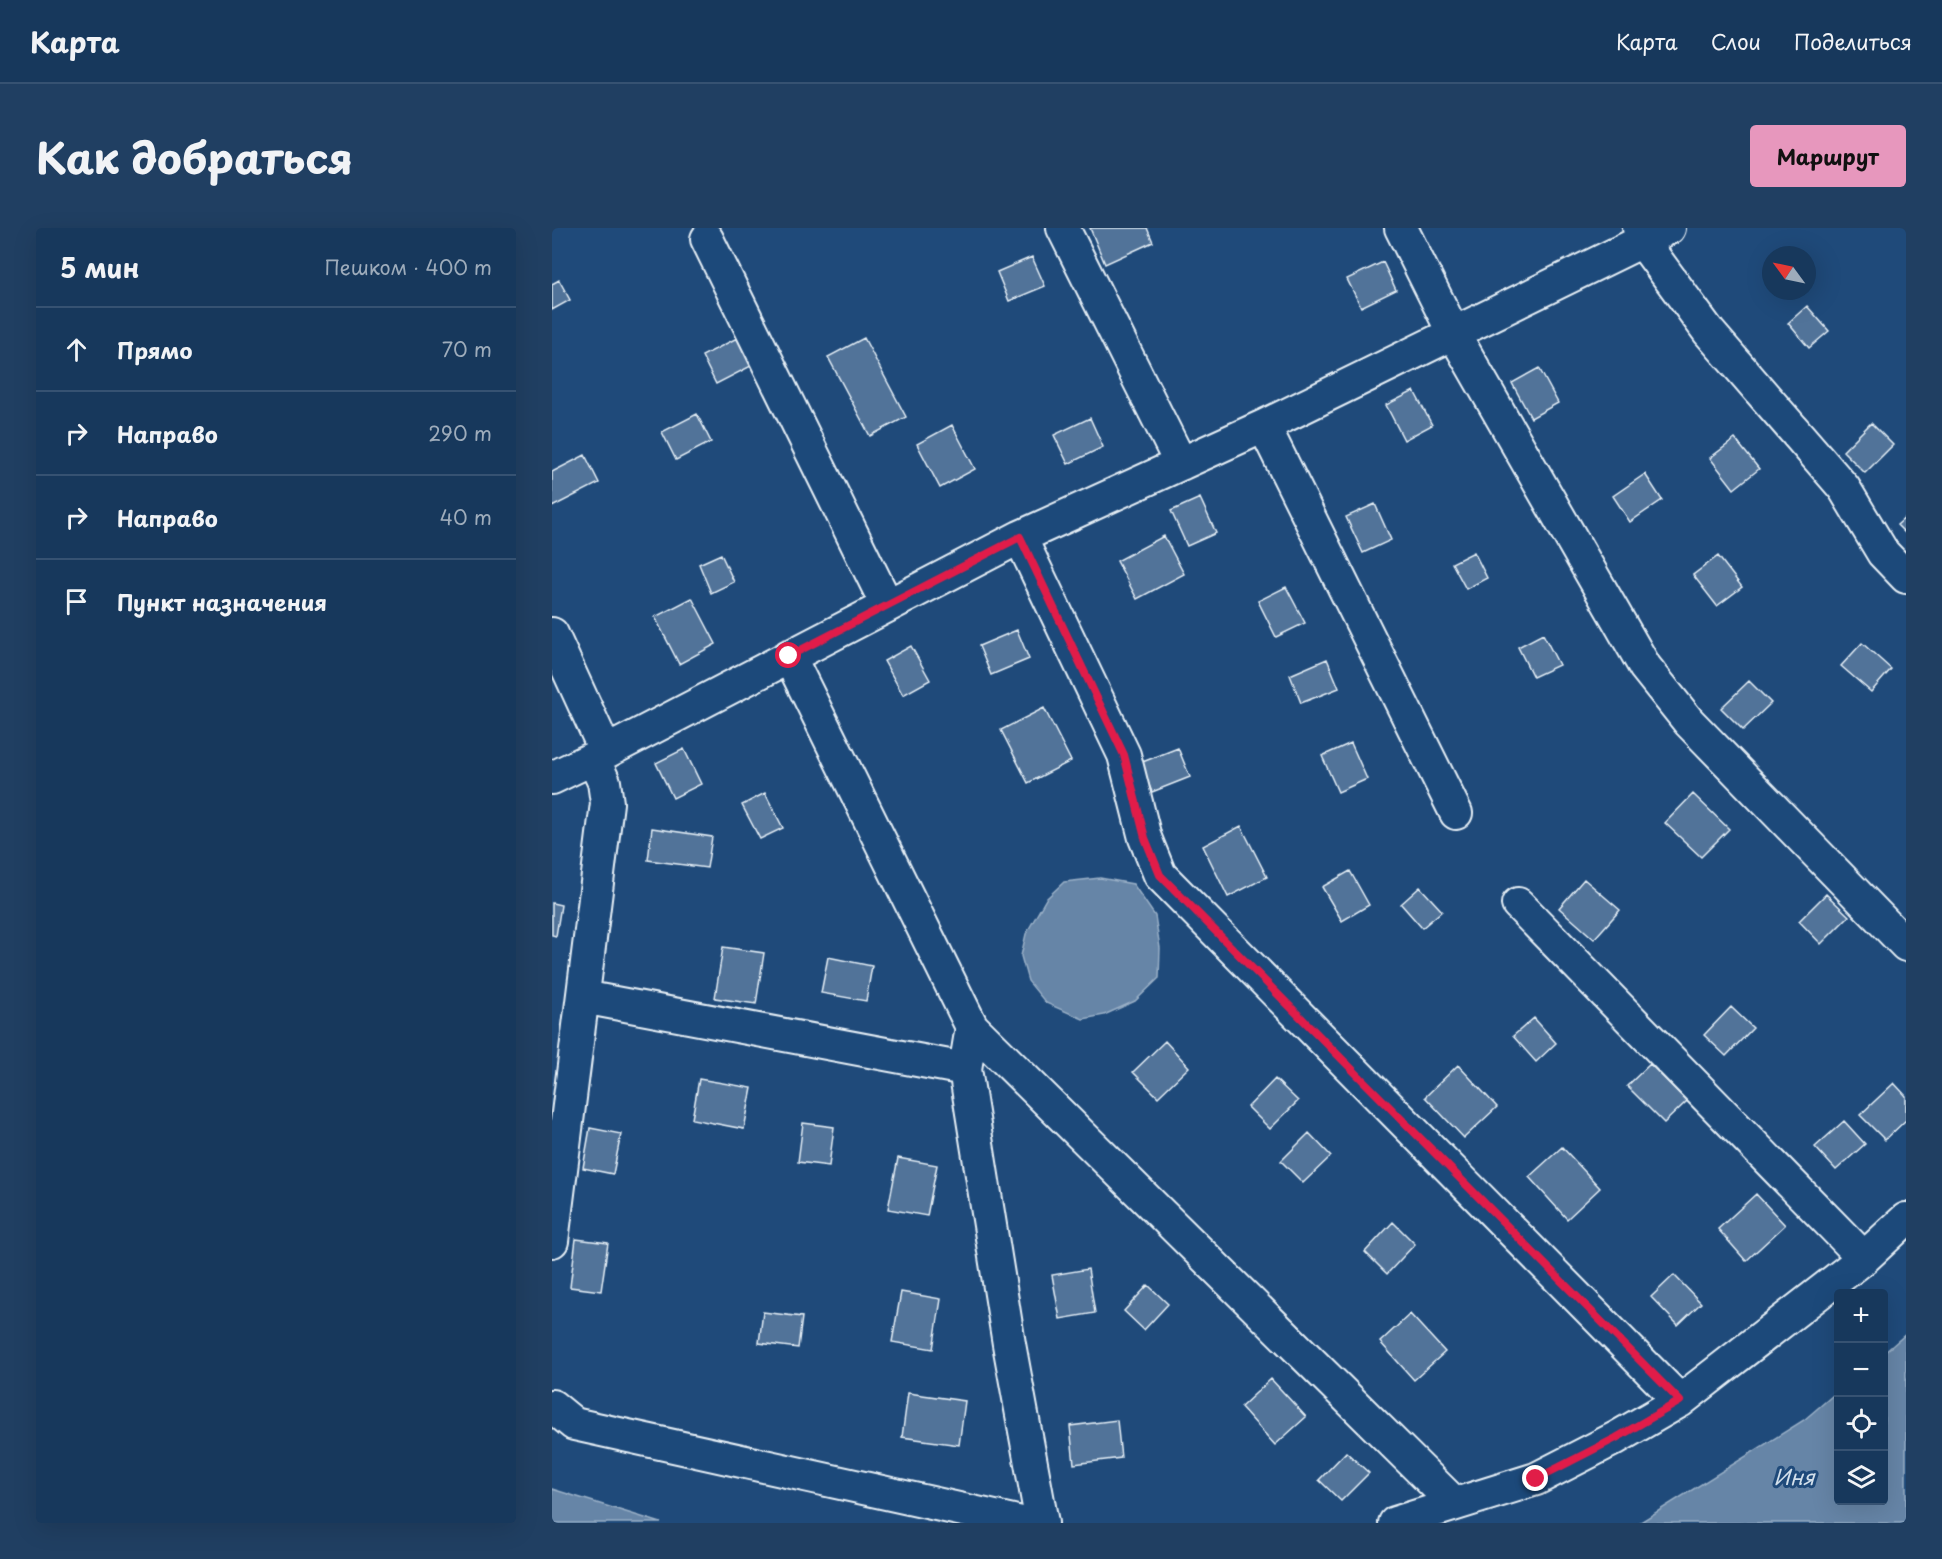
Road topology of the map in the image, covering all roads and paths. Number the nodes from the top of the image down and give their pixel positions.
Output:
1 (1063, 228) edge
2 (1401, 228) edge
3 (1650, 233) edge
4 (707, 239) dead end
5 (1454, 334) junction
6 (1264, 426) junction
7 (1181, 464) junction
8 (1020, 537) junction
9 (1906, 577) edge
10 (887, 605) junction
11 (552, 634) edge
12 (789, 656) junction
13 (600, 755) junction
14 (552, 778) edge
15 (1456, 813) dead end
16 (1518, 904) dead end
17 (1906, 945) edge
18 (582, 997) junction
19 (972, 1028) junction
20 (965, 1069) junction
21 (1906, 1219) edge
22 (552, 1241) edge
23 (1864, 1258) junction
24 (1680, 1401) junction
25 (552, 1406) edge
26 (1454, 1503) junction
27 (1022, 1523) edge
28 (1042, 1523) edge
29 (1395, 1523) edge

1 - 7 street
2 - 5 street
3 - 5 street
3 - 9 street
4 - 10 street
5 - 6 street
5 - 17 street
6 - 7 street
6 - 15 street
7 - 8 street
8 - 10 street
8 - 24 street
10 - 12 street
11 - 13 street
12 - 13 street
12 - 19 street
13 - 14 street
13 - 18 street
16 - 23 street
18 - 20 street
18 - 22 street
19 - 20 street
19 - 26 street
20 - 28 street
21 - 23 street
23 - 24 street
24 - 26 street
25 - 27 street
26 - 29 street

